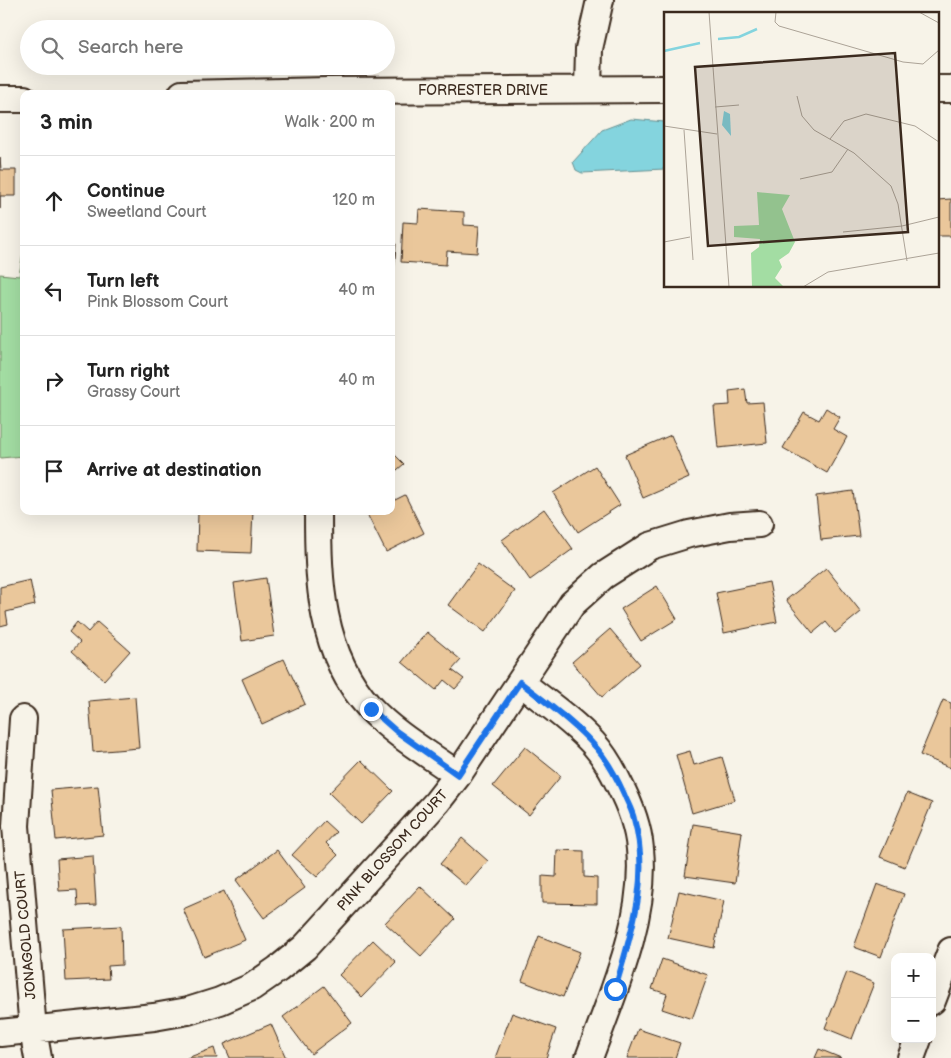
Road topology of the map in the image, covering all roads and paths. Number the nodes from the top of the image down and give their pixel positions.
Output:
1 (600, 0) edge
2 (588, 89) junction
3 (664, 89) edge
4 (938, 89) edge
5 (951, 89) edge
6 (327, 90) edge
7 (20, 98) edge
8 (0, 99) edge
9 (318, 515) edge
10 (759, 524) dead end
11 (520, 682) junction
12 (23, 719) dead end
13 (458, 775) junction
14 (951, 951) edge
15 (933, 998) edge
16 (33, 1030) junction
17 (0, 1033) edge
18 (917, 1043) edge
19 (38, 1058) edge
20 (588, 1058) edge
21 (911, 1058) edge

1 - 2 street
2 - 3 street, FORRESTER DRIVE
2 - 6 street, FORRESTER DRIVE
4 - 5 street
7 - 8 street
9 - 13 street
10 - 11 street, PINK BLOSSOM COURT
11 - 13 street, PINK BLOSSOM COURT
11 - 20 street
12 - 16 street, JONAGOLD COURT
13 - 16 street, PINK BLOSSOM COURT
14 - 15 street
16 - 17 street, PINK BLOSSOM COURT
16 - 19 street, JONAGOLD COURT
18 - 21 street

